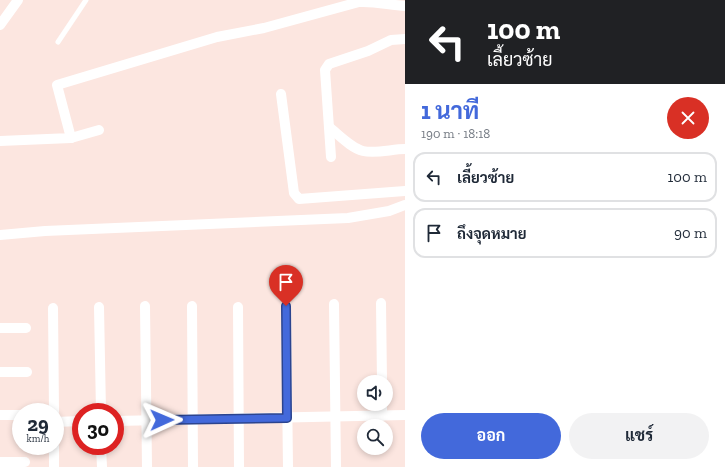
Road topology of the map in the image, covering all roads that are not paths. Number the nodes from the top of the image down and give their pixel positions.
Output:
1 (18, 0) edge
2 (86, 0) edge
3 (405, 6) edge
4 (0, 26) edge
5 (405, 39) edge
6 (58, 42) dead end
7 (281, 94) dead end
8 (329, 127) junction
9 (99, 130) dead end
10 (70, 138) junction
11 (0, 141) edge
12 (405, 149) edge
13 (331, 157) dead end
14 (405, 191) edge
15 (405, 206) edge
16 (0, 235) edge
17 (381, 303) dead end
18 (334, 304) dead end
19 (145, 306) dead end
20 (192, 306) dead end
21 (286, 306) dead end
22 (99, 307) dead end
23 (238, 307) dead end
24 (53, 308) dead end
25 (0, 328) edge
26 (26, 328) dead end
27 (0, 372) edge
28 (27, 372) dead end
29 (382, 375) edge
30 (54, 403) edge
31 (101, 403) edge
32 (382, 411) edge
33 (0, 415) edge
34 (12, 415) edge
35 (405, 415) edge
36 (335, 416) junction
37 (382, 416) junction
38 (239, 418) junction
39 (287, 418) junction
40 (192, 419) junction
41 (147, 420) junction
42 (124, 421) edge
43 (54, 455) edge
44 (102, 455) edge
45 (0, 462) edge
46 (25, 462) dead end
47 (54, 467) edge
48 (102, 467) edge
49 (147, 467) edge
50 (193, 467) edge
51 (239, 467) edge
52 (288, 467) edge
53 (336, 467) edge

1 - 4 street
2 - 6 lane
3 - 10 street
5 - 8 street
7 - 14 street
8 - 12 street
8 - 13 street
9 - 10 street
10 - 11 street
15 - 16 street
17 - 29 street
18 - 36 street
19 - 41 street
20 - 40 street
21 - 39 street
22 - 31 street
23 - 38 street
24 - 30 street
25 - 26 street
27 - 28 street
32 - 37 street
33 - 34 street
35 - 37 street
36 - 37 street
36 - 39 street
36 - 53 street
38 - 39 street
38 - 40 street
38 - 51 street
39 - 52 street
40 - 41 street
40 - 50 street
41 - 42 street
41 - 49 street
43 - 47 street
44 - 48 street
45 - 46 street

